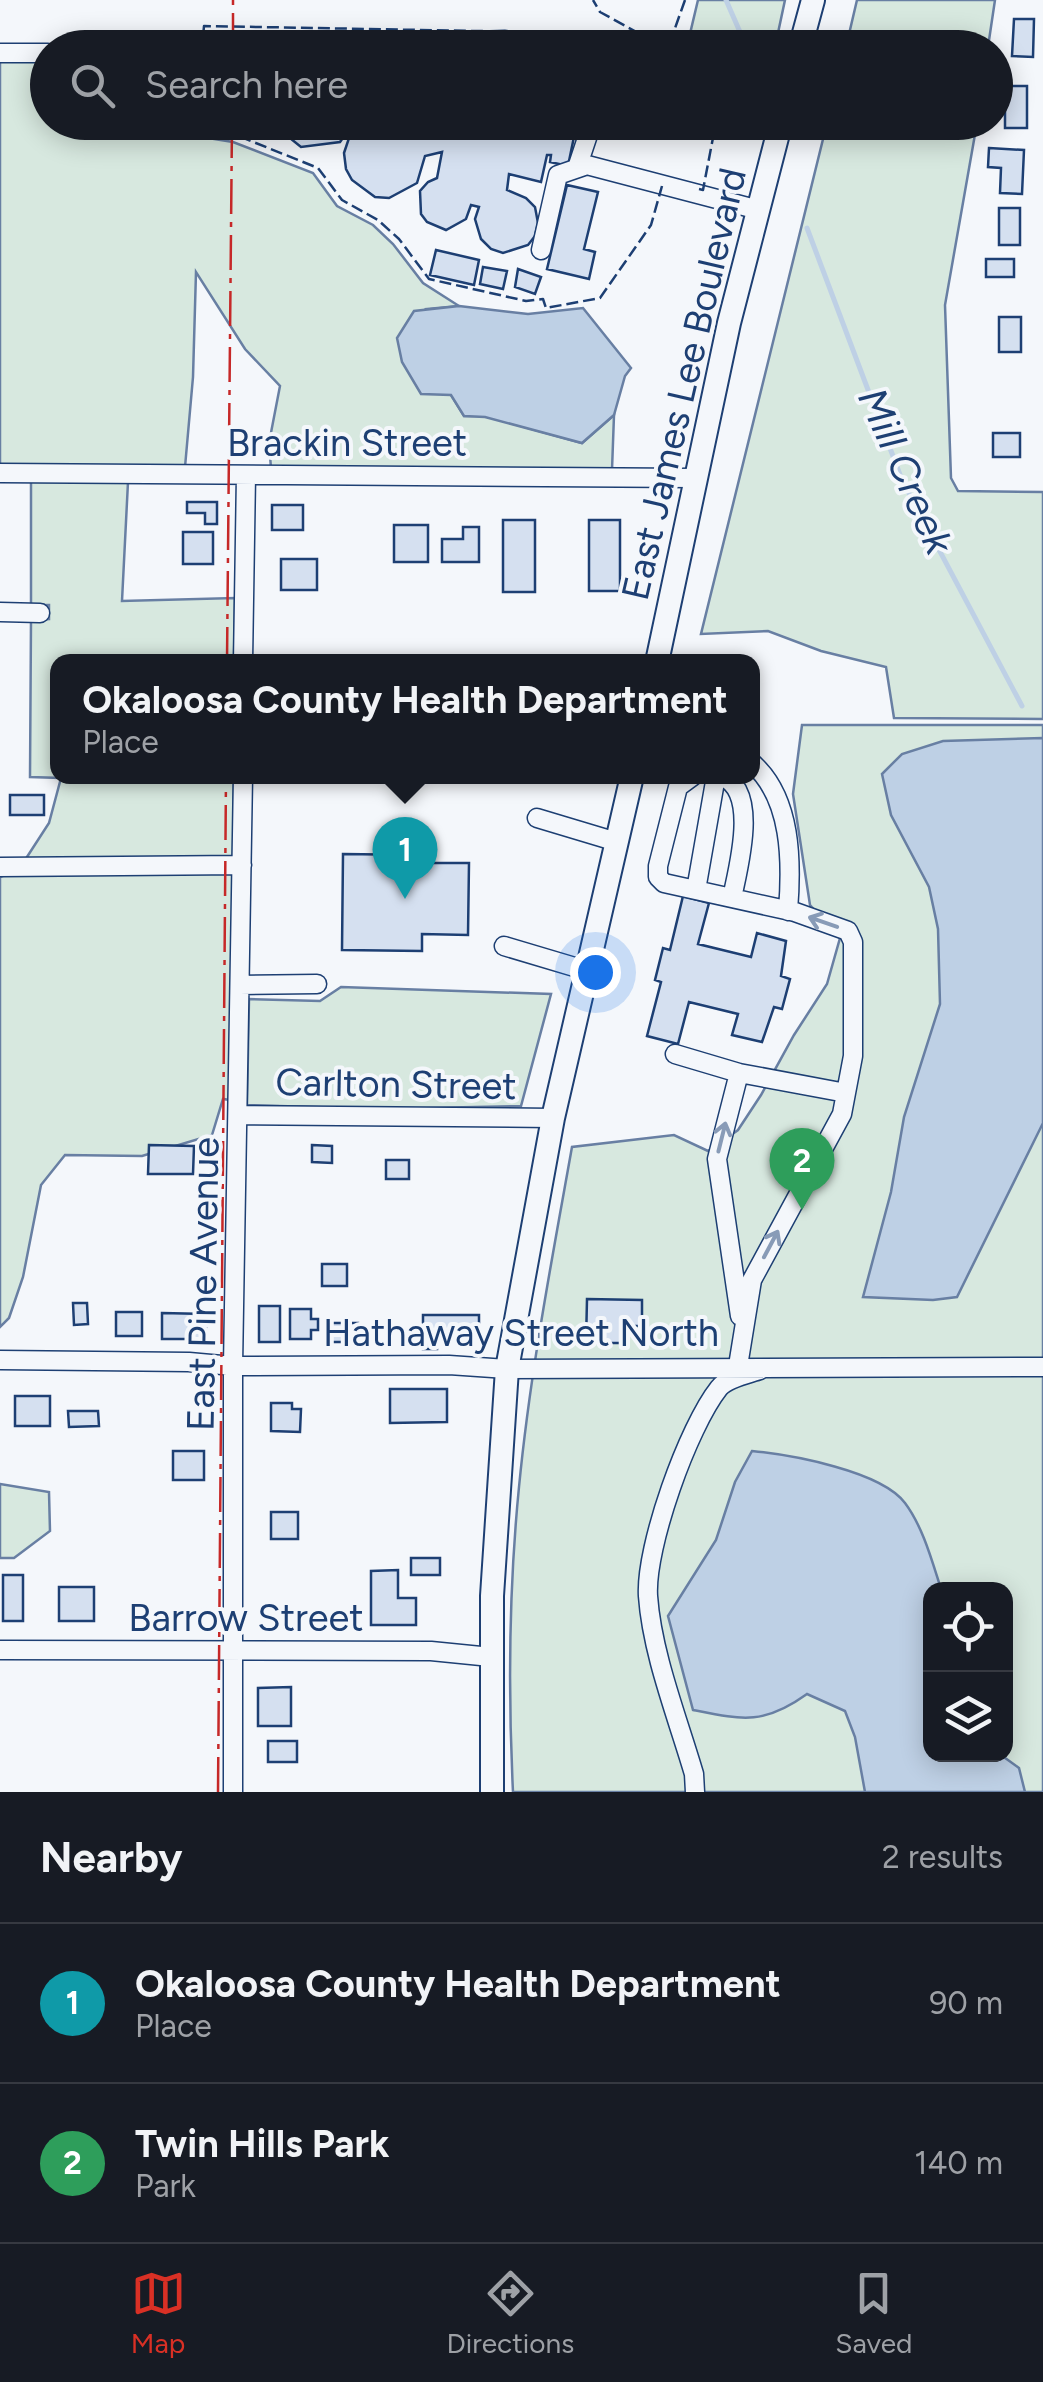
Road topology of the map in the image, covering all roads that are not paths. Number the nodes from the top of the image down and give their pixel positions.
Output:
1 (813, 0) edge
2 (805, 30) edge
3 (0, 53) edge
4 (30, 53) edge
5 (586, 140) edge
6 (776, 140) edge
7 (577, 168) junction
8 (758, 210) junction
9 (541, 250) dead end
10 (0, 473) edge
11 (246, 475) junction
12 (694, 478) junction
13 (0, 612) edge
14 (40, 612) dead end
15 (243, 654) edge
16 (660, 654) edge
17 (760, 778) edge
18 (243, 784) edge
19 (630, 784) edge
20 (683, 784) edge
21 (735, 784) edge
22 (738, 784) edge
23 (538, 818) dead end
24 (617, 842) junction
25 (242, 865) junction
26 (7, 867) edge
27 (696, 890) junction
28 (732, 898) junction
29 (788, 911) junction
30 (504, 946) dead end
31 (588, 971) junction
32 (317, 984) dead end
33 (240, 985) junction
34 (675, 1054) dead end
35 (739, 1074) junction
36 (846, 1093) junction
37 (238, 1115) junction
38 (553, 1118) junction
39 (743, 1336) junction
40 (0, 1360) edge
41 (234, 1366) junction
42 (738, 1366) junction
43 (770, 1366) junction
44 (1043, 1367) edge
45 (507, 1368) junction
46 (0, 1650) edge
47 (235, 1650) junction
48 (491, 1657) junction
49 (233, 1792) edge
50 (492, 1792) edge
51 (695, 1792) edge

1 - 2 main road
3 - 4 street
5 - 7 street
6 - 8 main road, East James Lee Boulevard
7 - 8 street
7 - 9 street
8 - 12 main road, East James Lee Boulevard
10 - 11 street, Brackin Street
11 - 12 street, Brackin Street
11 - 15 street
12 - 16 main road, East James Lee Boulevard
13 - 14 street
17 - 29 street
18 - 25 street, East Pine Avenue
19 - 24 main road
20 - 27 street
21 - 27 street
22 - 28 street
23 - 24 street
24 - 31 main road
25 - 26 street
25 - 33 street, East Pine Avenue
27 - 28 street
28 - 29 street
36 -> 29 street
30 - 31 street
31 - 38 main road
32 - 33 street
33 - 37 street, East Pine Avenue
34 - 35 street
35 - 36 street
39 -> 35 street
39 -> 36 street
37 - 38 street, Carlton Street
37 - 41 street, East Pine Avenue
38 - 45 main road
39 - 42 street
40 - 41 street, Hathaway Street North
41 - 45 street, Hathaway Street North
41 - 47 street, East Pine Avenue
42 - 43 street, Hathaway Street North
42 - 45 street, Hathaway Street North
43 - 44 street, Hathaway Street North
43 - 51 street
45 - 48 main road
46 - 47 street, Barrow Street
47 - 48 street, Barrow Street
47 - 49 street, East Pine Avenue
48 - 50 main road

